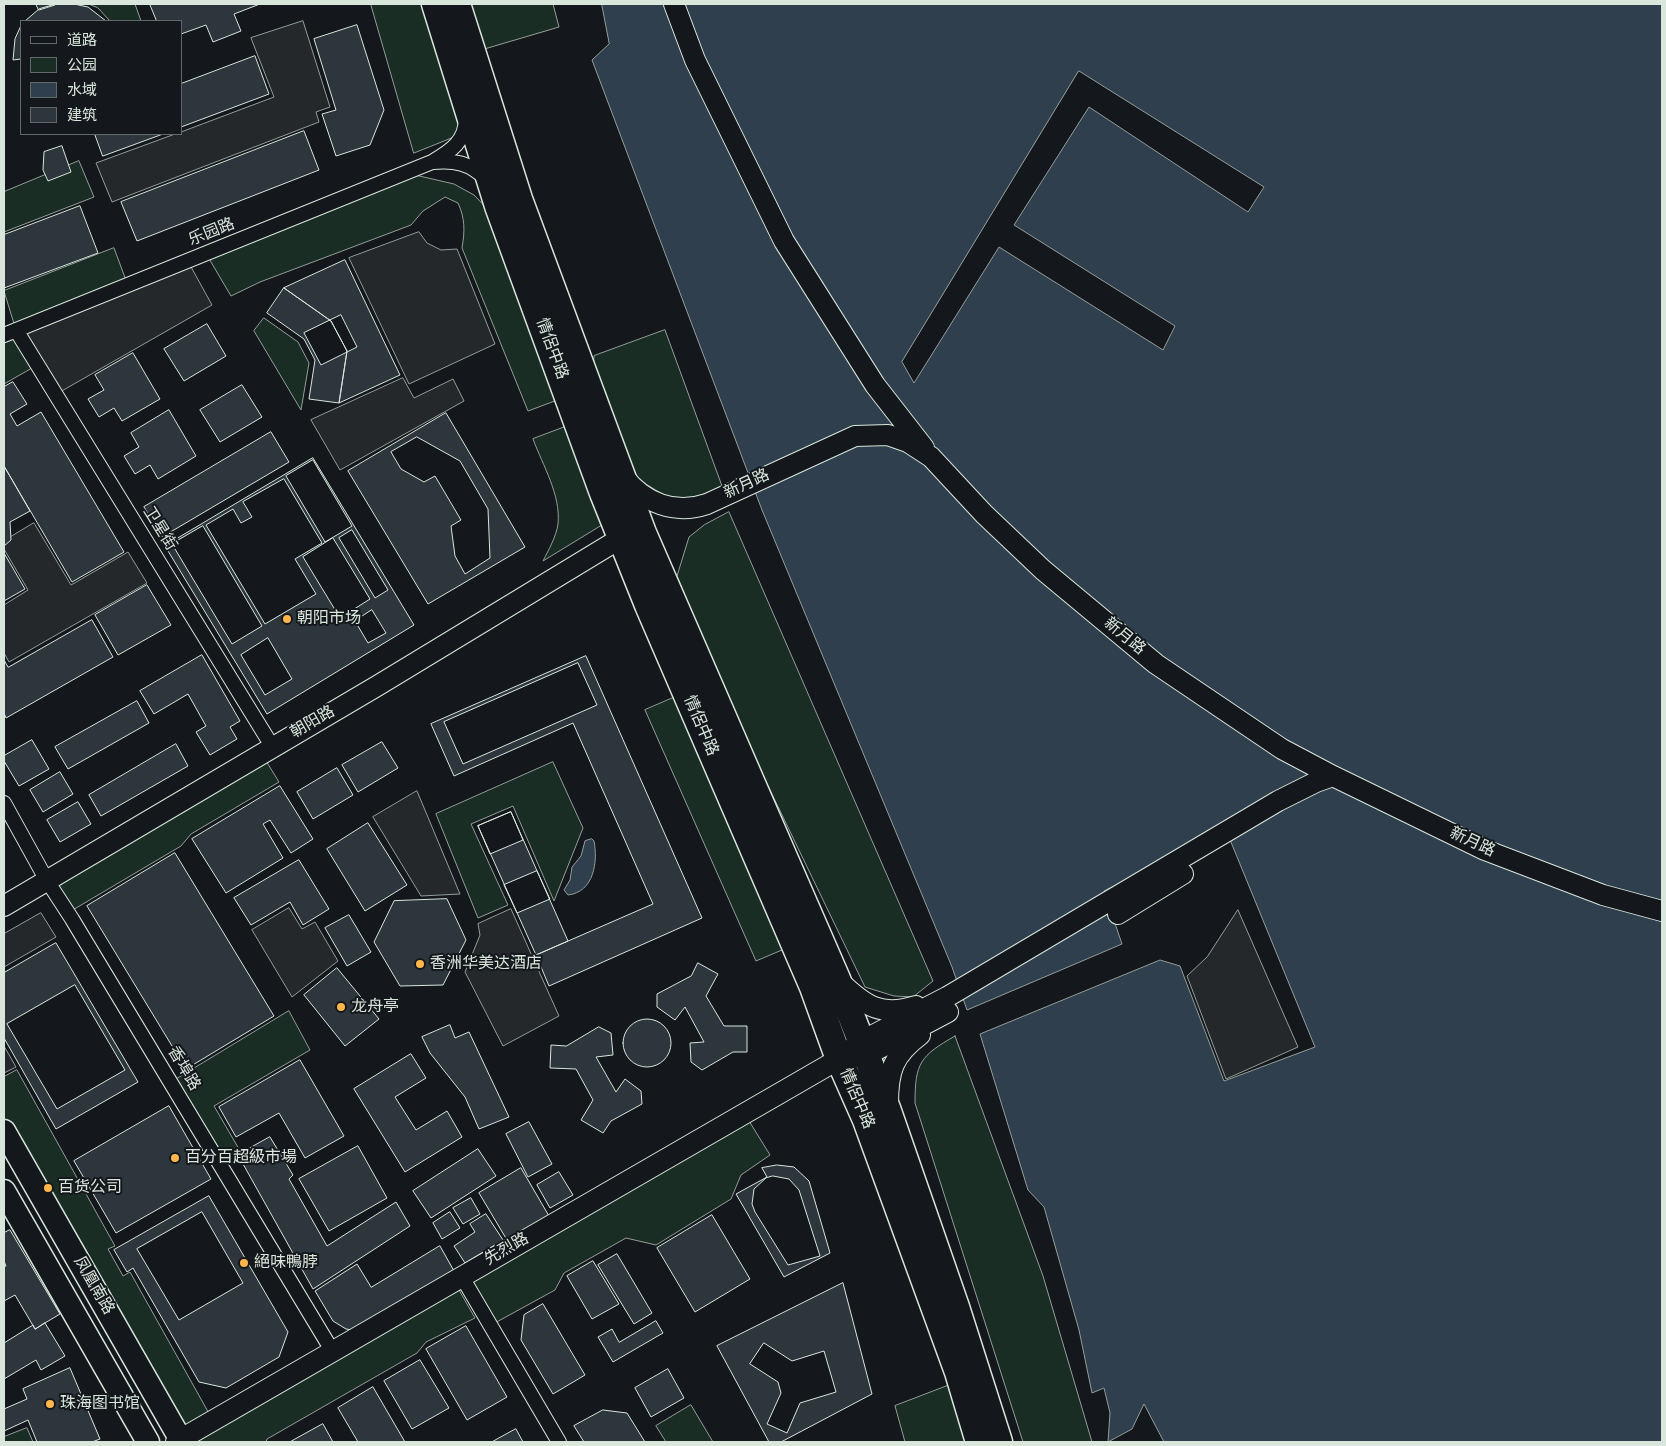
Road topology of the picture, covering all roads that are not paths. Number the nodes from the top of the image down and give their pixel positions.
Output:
1 (435, 4) edge
2 (457, 4) edge
3 (674, 4) edge
4 (466, 106) junction
5 (432, 162) junction
6 (492, 186) junction
7 (10, 333) edge
8 (931, 457) junction
9 (621, 473) junction
10 (621, 538) junction
11 (272, 746) junction
12 (1333, 776) junction
13 (1369, 794) junction
14 (4, 803) edge
15 (46, 879) junction
16 (4, 906) edge
17 (1662, 911) edge
18 (837, 979) junction
19 (950, 1004) junction
20 (863, 1049) junction
21 (839, 1059) junction
22 (888, 1111) junction
23 (4, 1131) edge
24 (4, 1191) edge
25 (462, 1276) junction
26 (333, 1352) junction
27 (180, 1441) edge
28 (148, 1442) edge
29 (559, 1442) edge
30 (979, 1442) edge
31 (999, 1442) edge

1 - 4 highway, 情侶中路
2 - 9 highway, 情侶中路
3 - 8 street
4 - 5 street
4 - 6 highway, 情侶中路
5 - 6 street
5 - 7 street, 乐园路
6 - 10 highway, 情侶中路
7 - 11 street, 卫星街
8 - 9 street, 新月路
8 - 12 street, 新月路
9 - 18 highway, 情侶中路
10 - 11 street, 朝阳路
10 - 21 highway, 情侶中路
11 - 15 street, 朝阳路
12 - 13 street, 新月路
12 - 19 street
13 - 17 street, 新月路
13 - 19 street
14 - 15 street, 香埠路
15 - 16 street, 朝阳路
15 - 26 street, 香埠路
18 - 19 street
18 - 20 highway, 情侶中路
19 - 20 street
19 - 22 street
20 - 21 street
20 - 22 highway, 情侶中路
21 - 25 street, 先烈路
21 - 30 highway, 情侶中路
22 - 31 highway, 情侶中路
23 - 27 main road, 凤凰南路
24 - 28 main road, 凤凰南路
25 - 26 street, 先烈路
25 - 29 street
26 - 27 street, 先烈路

